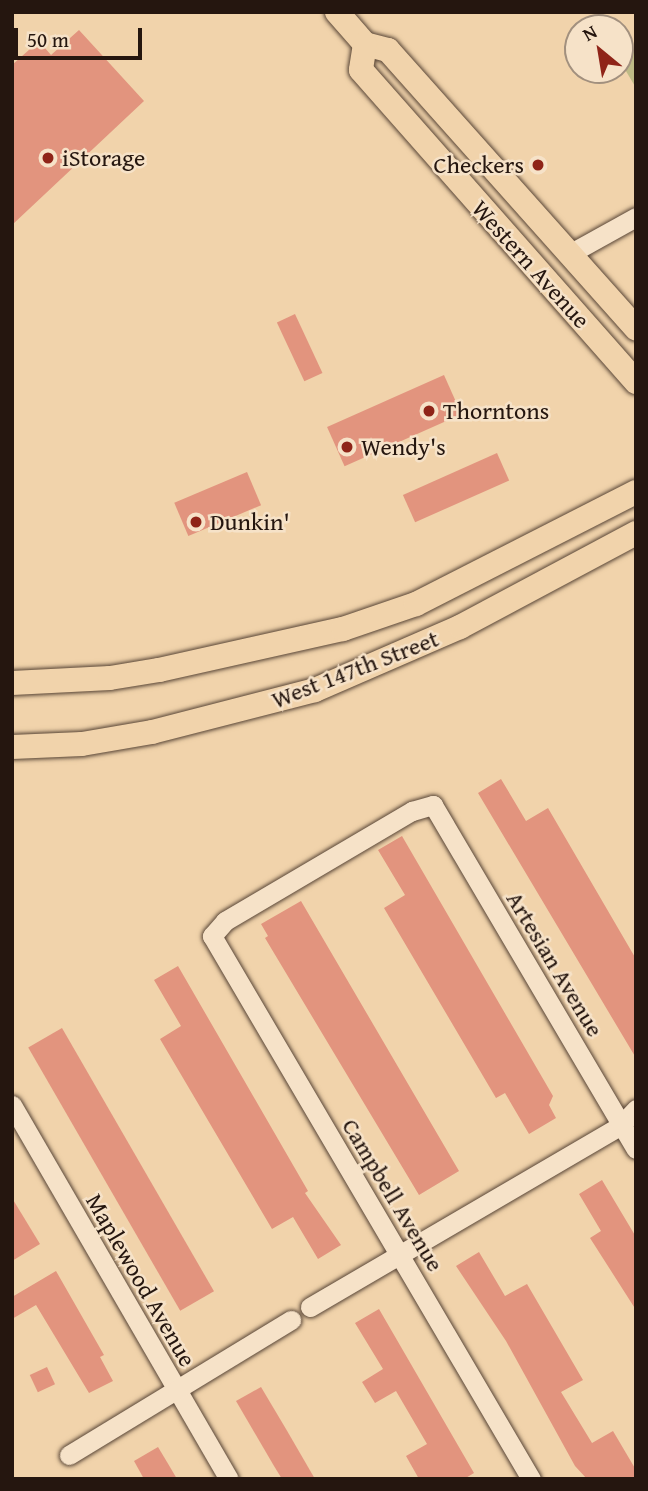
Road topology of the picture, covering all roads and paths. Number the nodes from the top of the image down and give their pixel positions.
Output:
1 (337, 12) edge
2 (365, 44) junction
3 (636, 217) edge
4 (571, 253) junction
5 (636, 328) edge
6 (636, 382) edge
7 (636, 492) edge
8 (636, 533) edge
9 (12, 684) edge
10 (12, 747) edge
11 (433, 805) joint
12 (12, 1105) edge
13 (636, 1109) edge
14 (629, 1123) edge
15 (636, 1149) edge
16 (400, 1255) junction
17 (310, 1307) dead end
18 (291, 1320) dead end
19 (176, 1390) junction
20 (69, 1455) dead end
21 (229, 1479) edge
22 (531, 1479) edge

1 - 2 main road, Western Avenue
2 - 4 main road, Western Avenue
2 - 6 main road, Western Avenue
3 - 4 street
4 - 5 main road, Western Avenue
7 - 9 main road, West 147th Street
8 - 10 main road, West 147th Street
11 - 14 street, Artesian Avenue
11 - 16 street, Campbell Avenue
12 - 19 street, Maplewood Avenue
13 - 14 street
14 - 15 street, Artesian Avenue
14 - 16 street
16 - 17 street
16 - 22 street, Campbell Avenue
18 - 19 street
19 - 20 street
19 - 21 street, Maplewood Avenue

